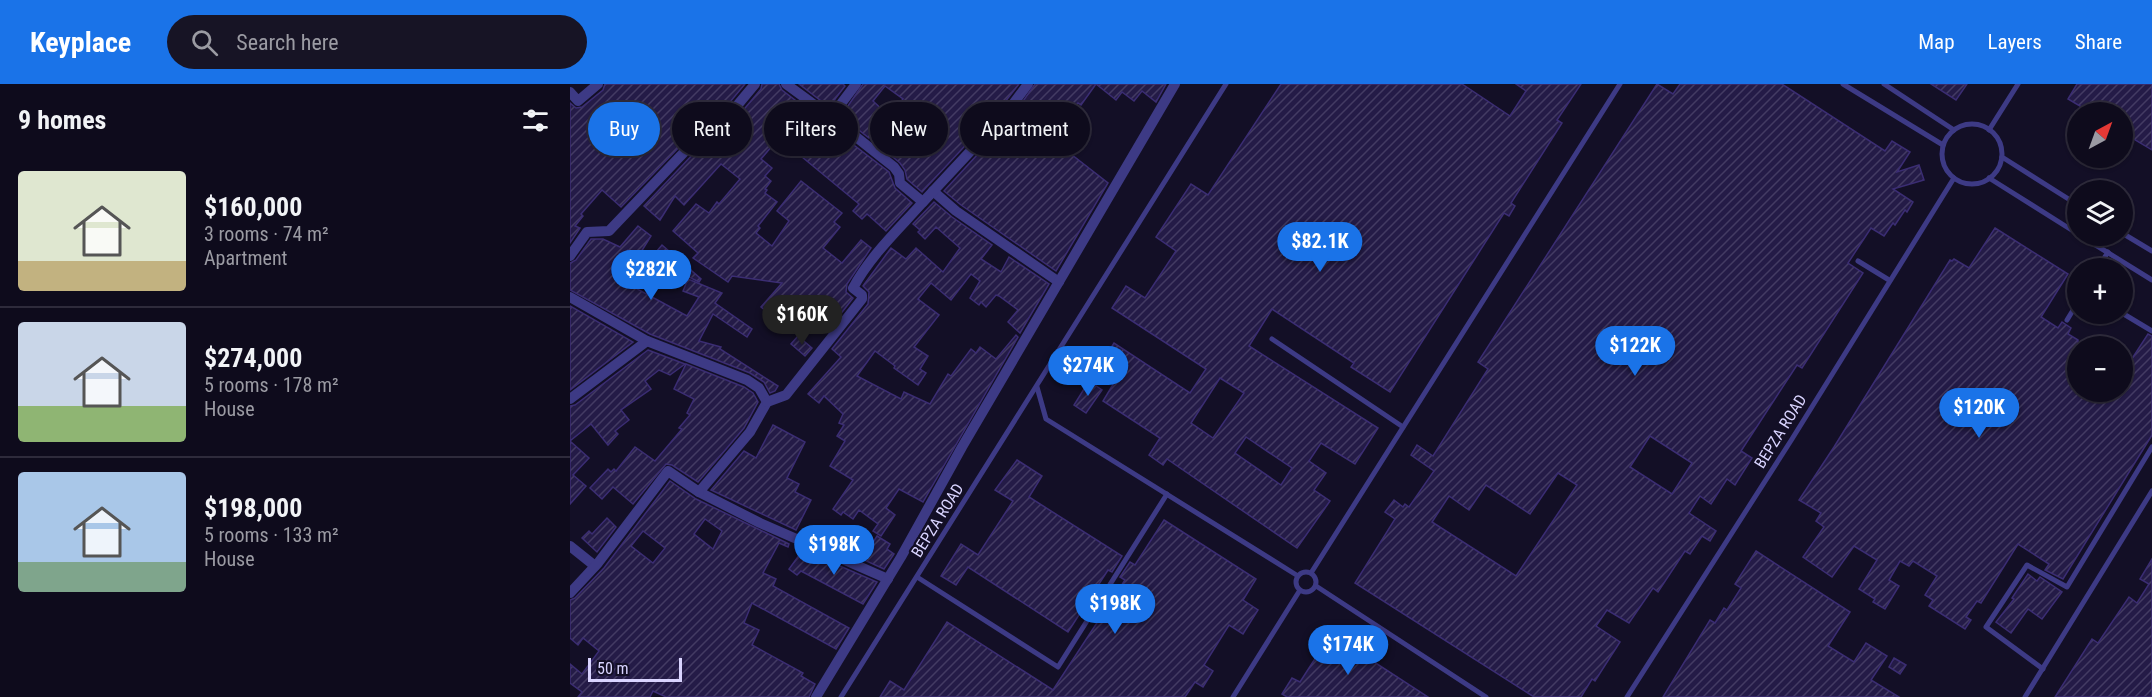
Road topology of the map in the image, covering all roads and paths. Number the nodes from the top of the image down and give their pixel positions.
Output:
1 (598, 84) edge
2 (755, 84) edge
3 (786, 84) edge
4 (856, 84) edge
5 (1028, 84) edge
6 (1174, 84) edge
7 (1226, 84) edge
8 (1620, 84) edge
9 (1843, 84) edge
10 (1884, 84) edge
11 (2018, 84) edge
12 (570, 92) edge
13 (811, 102) edge
14 (842, 102) edge
15 (1954, 130) junction
16 (1989, 130) junction
17 (858, 138) edge
18 (1943, 145) junction
19 (2002, 157) junction
20 (1954, 178) junction
21 (1989, 178) junction
22 (933, 191) junction
23 (2067, 197) edge
24 (923, 202) junction
25 (2067, 227) edge
26 (2133, 240) edge
27 (2098, 246) edge
28 (2152, 251) edge
29 (2108, 252) junction
30 (570, 256) edge
31 (2104, 258) edge
32 (1858, 261) dead end
33 (1889, 280) junction
34 (2152, 280) edge
35 (1059, 282) junction
36 (570, 297) edge
37 (2133, 320) edge
38 (2152, 331) edge
39 (1272, 339) dead end
40 (647, 341) junction
41 (1037, 387) junction
42 (570, 399) edge
43 (767, 402) junction
44 (1404, 427) junction
45 (2152, 447) edge
46 (2152, 491) edge
47 (699, 492) junction
48 (1167, 494) junction
49 (570, 546) edge
50 (595, 566) junction
51 (1311, 573) junction
52 (1298, 576) junction
53 (917, 577) junction
54 (888, 579) junction
55 (1316, 586) junction
56 (1300, 590) junction
57 (570, 593) edge
58 (2043, 669) junction
59 (816, 697) edge
60 (841, 697) edge
61 (1233, 697) edge
62 (1486, 697) edge
63 (1627, 697) edge
64 (2025, 697) edge

1 - 12 street
2 - 30 street
3 - 13 street
4 - 14 street
5 - 22 street
6 - 35 street
7 - 41 lane, BEPZA ROAD
8 - 44 lane
9 - 18 lane
10 - 15 lane
11 - 16 lane
15 - 16 lane
15 - 18 lane
16 - 19 lane
17 - 24 street
18 - 20 lane
19 - 21 lane
19 - 23 lane
20 - 21 lane
20 - 33 lane, BEPZA ROAD
21 - 25 lane
22 - 24 street
22 - 35 street
24 - 43 street
26 - 28 lane
27 - 29 lane
29 - 31 lane
29 - 34 lane
32 - 33 lane
33 - 63 lane, BEPZA ROAD
35 - 54 street
36 - 40 street
37 - 38 lane
39 - 44 lane
40 - 42 street
40 - 43 street
41 - 48 lane
41 - 53 lane, BEPZA ROAD
43 - 47 street
44 - 51 lane
45 - 58 lane
46 - 58 lane
47 - 50 street
47 - 54 street
48 - 52 lane
48 - 53 lane
49 - 50 street
50 - 57 street
51 - 52 lane
51 - 55 lane
52 - 56 lane
53 - 60 lane, BEPZA ROAD
54 - 59 street
55 - 56 lane
55 - 62 lane
56 - 61 lane
58 - 64 lane

